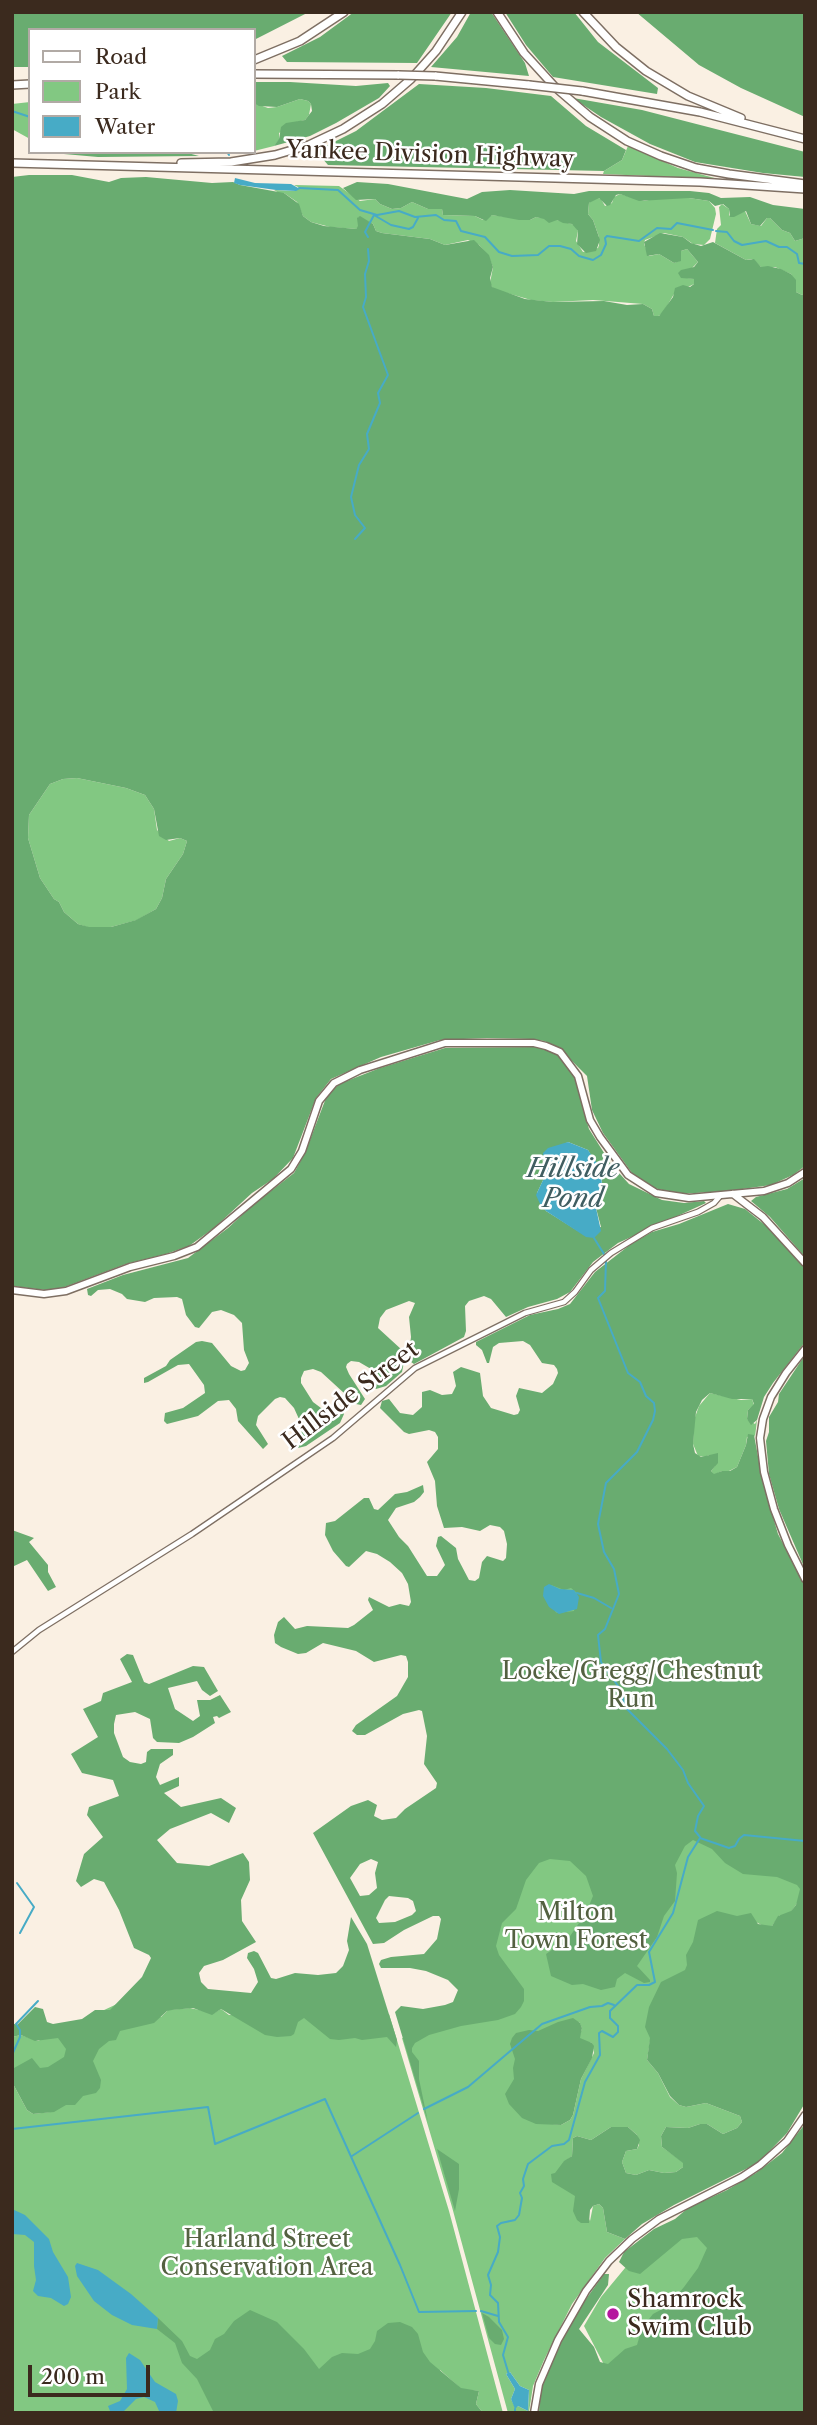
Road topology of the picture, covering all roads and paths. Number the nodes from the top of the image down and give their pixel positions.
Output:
1 (344, 12) edge
2 (462, 12) edge
3 (497, 12) edge
4 (583, 12) edge
5 (256, 59) edge
6 (256, 74) edge
7 (754, 124) junction
8 (805, 139) edge
9 (12, 163) edge
10 (146, 167) junction
11 (805, 186) edge
12 (805, 1172) edge
13 (733, 1194) junction
14 (720, 1196) junction
15 (805, 1263) edge
16 (12, 1290) edge
17 (805, 1349) edge
18 (805, 1579) edge
19 (12, 1652) edge
20 (805, 2115) edge
21 (534, 2413) edge

1 - 5 highway
2 - 10 highway
3 - 11 highway
4 - 7 highway
6 - 7 highway, bridge
7 - 8 highway
9 - 10 highway, Yankee Division Highway
10 - 11 highway, Yankee Division Highway
12 - 13 main road
13 - 14 main road
13 - 15 main road
14 - 16 main road
14 - 19 street, Hillside Street
17 - 18 main road
20 - 21 main road

